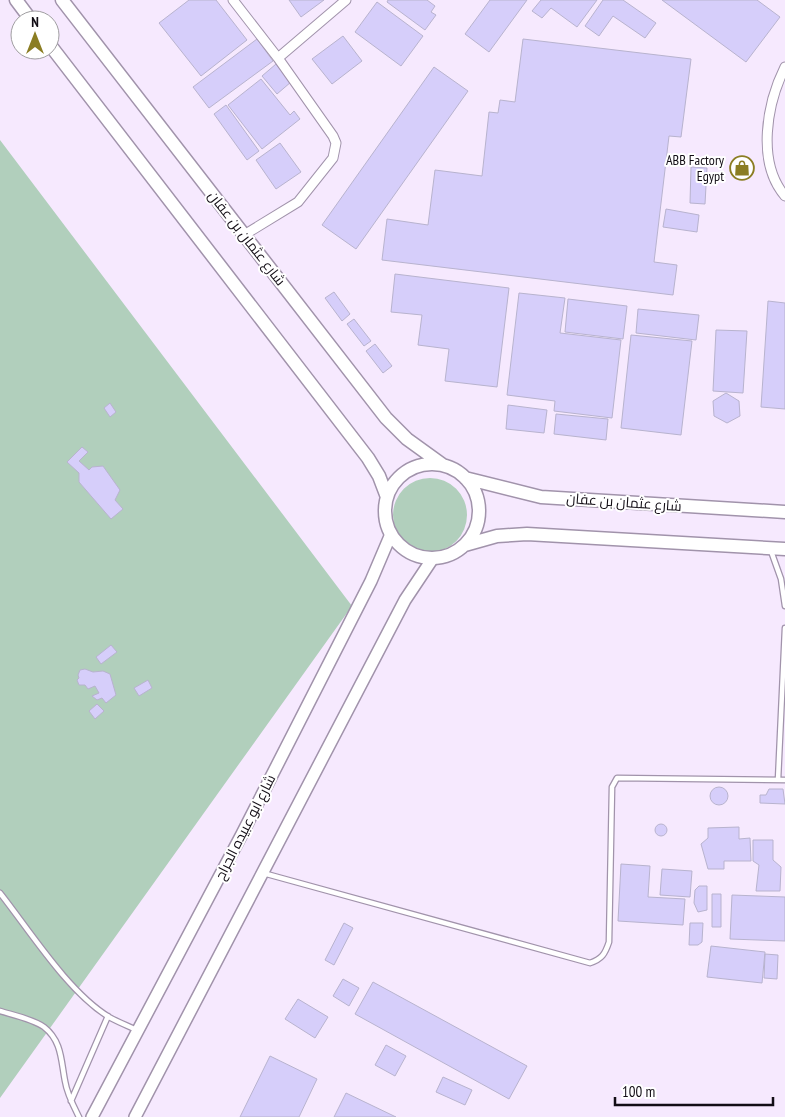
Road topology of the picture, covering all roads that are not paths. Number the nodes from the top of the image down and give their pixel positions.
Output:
1 (62, 0) edge
2 (233, 0) edge
3 (346, 0) edge
4 (60, 58) edge
5 (278, 58) junction
6 (785, 67) edge
7 (785, 196) edge
8 (244, 235) junction
9 (444, 465) junction
10 (465, 478) junction
11 (386, 497) junction
12 (785, 512) edge
13 (391, 534) junction
14 (465, 544) junction
15 (769, 547) junction
16 (785, 548) edge
17 (433, 558) junction
18 (785, 606) edge
19 (785, 628) edge
20 (778, 780) junction
21 (785, 780) edge
22 (262, 873) junction
23 (0, 893) edge
24 (0, 1011) edge
25 (108, 1016) junction
26 (138, 1031) junction
27 (71, 1102) junction
28 (79, 1117) edge
29 (92, 1117) edge
30 (135, 1117) edge

1 - 8 main road, شارع عثمان بن عفان
2 - 5 street
3 - 5 street
4 - 11 main road
5 - 8 street
6 - 7 street
8 - 9 main road, شارع عثمان بن عفان
9 - 10 main road
9 - 11 main road
10 - 12 main road, شارع عثمان بن عفان
10 - 14 main road
11 - 13 main road
13 - 17 main road
13 - 26 street, شارع ابو عبيده الجراح
14 - 15 main road
14 - 17 main road
15 - 16 main road
15 - 18 lane
17 - 22 street
19 - 20 lane
20 - 21 lane
20 - 22 lane
22 - 30 street
23 - 25 lane
24 - 27 lane
25 - 26 lane
25 - 27 lane
26 - 29 street, شارع ابو عبيده الجراح
27 - 28 lane

